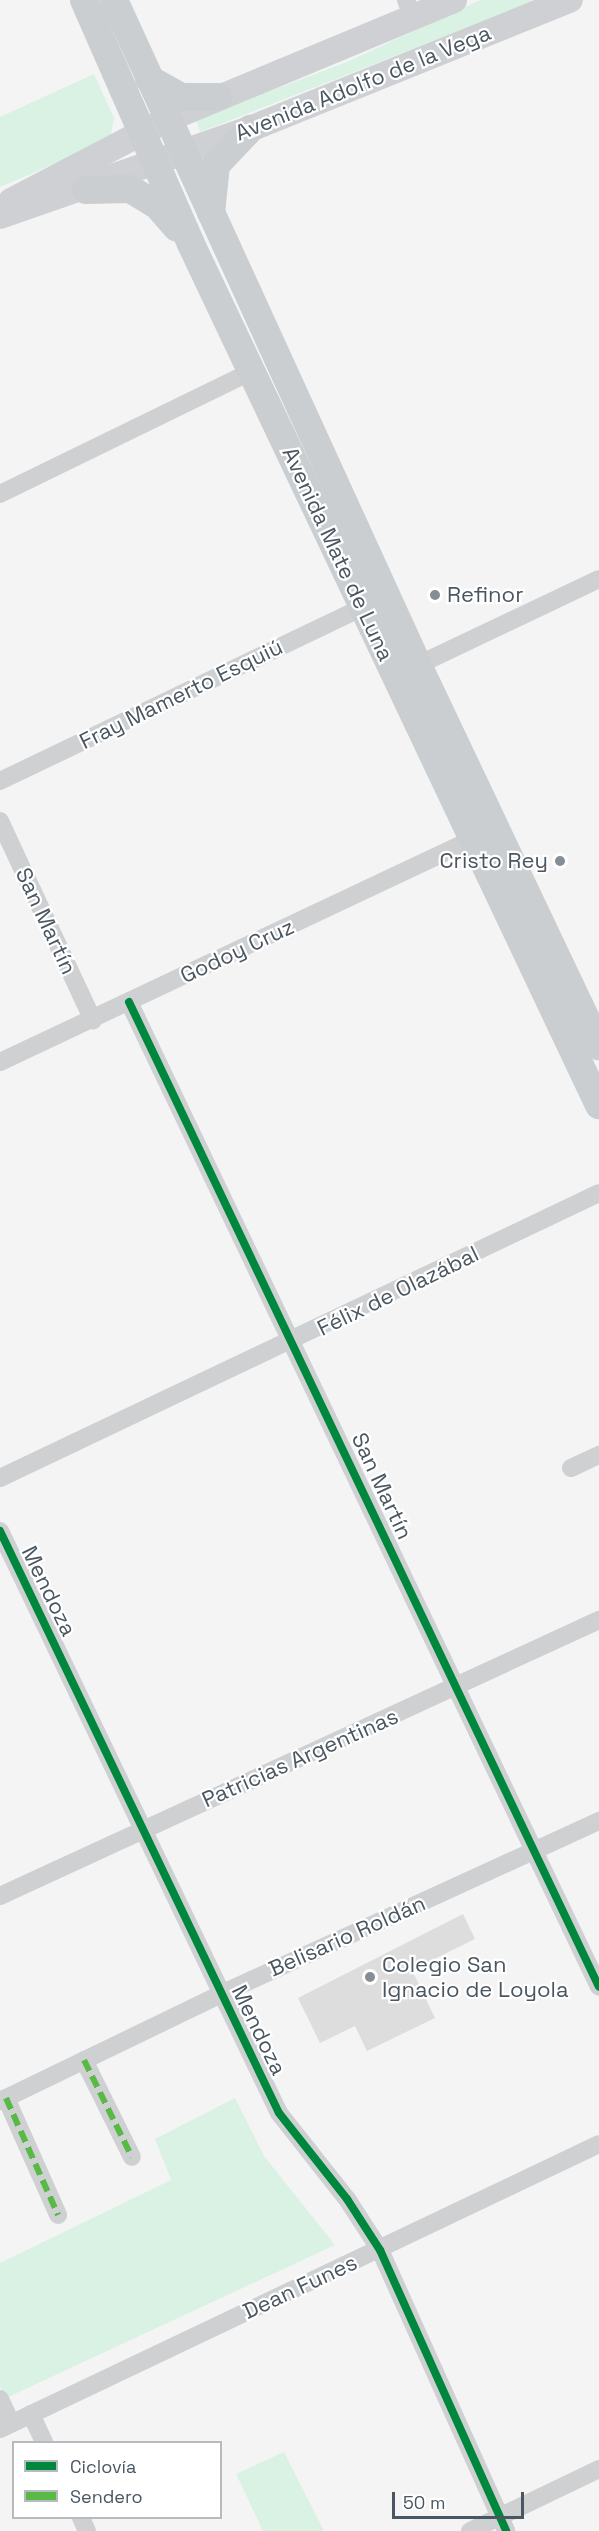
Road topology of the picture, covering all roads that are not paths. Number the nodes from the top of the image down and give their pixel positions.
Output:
1 (84, 0) edge
2 (114, 0) edge
3 (454, 0) edge
4 (570, 0) edge
5 (409, 9) edge
6 (149, 79) junction
7 (218, 97) junction
8 (154, 126) junction
9 (250, 129) junction
10 (169, 159) junction
11 (86, 190) junction
12 (0, 206) edge
13 (0, 216) edge
14 (215, 227) junction
15 (191, 244) junction
16 (252, 371) junction
17 (0, 494) edge
18 (599, 579) edge
19 (363, 607) junction
20 (418, 665) junction
21 (0, 781) edge
22 (0, 821) edge
23 (473, 839) junction
24 (129, 1002) junction
25 (93, 1020) junction
26 (599, 1046) edge
27 (0, 1062) edge
28 (599, 1105) edge
29 (599, 1193) edge
30 (294, 1341) junction
31 (599, 1455) edge
32 (571, 1468) dead end
33 (0, 1478) edge
34 (0, 1531) edge
35 (599, 1620) edge
36 (456, 1688) junction
37 (599, 1821) edge
38 (143, 1829) junction
39 (534, 1851) junction
40 (0, 1896) edge
41 (599, 1987) edge
42 (221, 1994) junction
43 (84, 2060) junction
44 (3, 2100) edge
45 (599, 2144) edge
46 (132, 2157) dead end
47 (58, 2215) dead end
48 (380, 2250) junction
49 (0, 2399) edge
50 (31, 2414) junction
51 (6, 2426) edge
52 (44, 2441) edge
53 (599, 2469) edge
54 (502, 2524) edge
55 (470, 2531) edge

1 - 8 main road, Avenida Mate de Luna
2 - 6 main road, Avenida Mate de Luna
3 - 5 main road, Avenida Adolfo de la Vega
4 - 9 main road, Avenida Adolfo de la Vega
5 - 7 main road, Avenida Adolfo de la Vega
6 - 7 main road
6 - 8 main road, Avenida Mate de Luna
7 - 8 main road, Avenida Adolfo de la Vega
8 - 10 main road, Avenida Mate de Luna
8 - 12 main road, Avenida Adolfo de la Vega
9 - 10 main road, Avenida Adolfo de la Vega
9 - 14 main road
10 - 11 main road, Avenida Adolfo de la Vega
10 - 14 main road, Avenida Mate de Luna
10 - 15 main road, Avenida Mate de Luna
11 - 13 main road, Avenida Adolfo de la Vega
11 - 15 main road
14 - 20 main road, Avenida Mate de Luna
15 - 16 main road, Avenida Mate de Luna
16 - 17 street
16 - 19 main road, Avenida Mate de Luna
18 - 20 street
19 - 21 street, Fray Mamerto Esquiú
19 - 23 main road, Avenida Mate de Luna
20 - 26 main road, Avenida Mate de Luna
22 - 25 street, San Martín
23 - 24 street, Godoy Cruz
23 - 28 main road, Avenida Mate de Luna
24 - 25 street, Godoy Cruz
24 - 30 street, San Martín
25 - 27 street, Godoy Cruz
29 - 30 street, Félix de Olazábal
30 - 33 street, Félix de Olazábal
30 - 36 street, San Martín
31 - 32 street
34 - 38 street, Mendoza
35 - 36 street, Patricias Argentinas
36 - 38 street, Patricias Argentinas
36 - 39 street, San Martín
37 - 39 street, Belisario Roldán
38 - 40 street, Patricias Argentinas
38 - 42 street, Mendoza
39 - 41 street, San Martín
39 - 42 street, Belisario Roldán
42 - 43 street, Belisario Roldán
42 - 48 street, Mendoza
43 - 44 street, Belisario Roldán
43 - 46 street
44 - 47 street
45 - 48 street, Dean Funes
48 - 50 street, Dean Funes
48 - 54 street, Mendoza
49 - 51 street
50 - 51 street, Dean Funes
50 - 52 street
53 - 54 street
54 - 55 street

